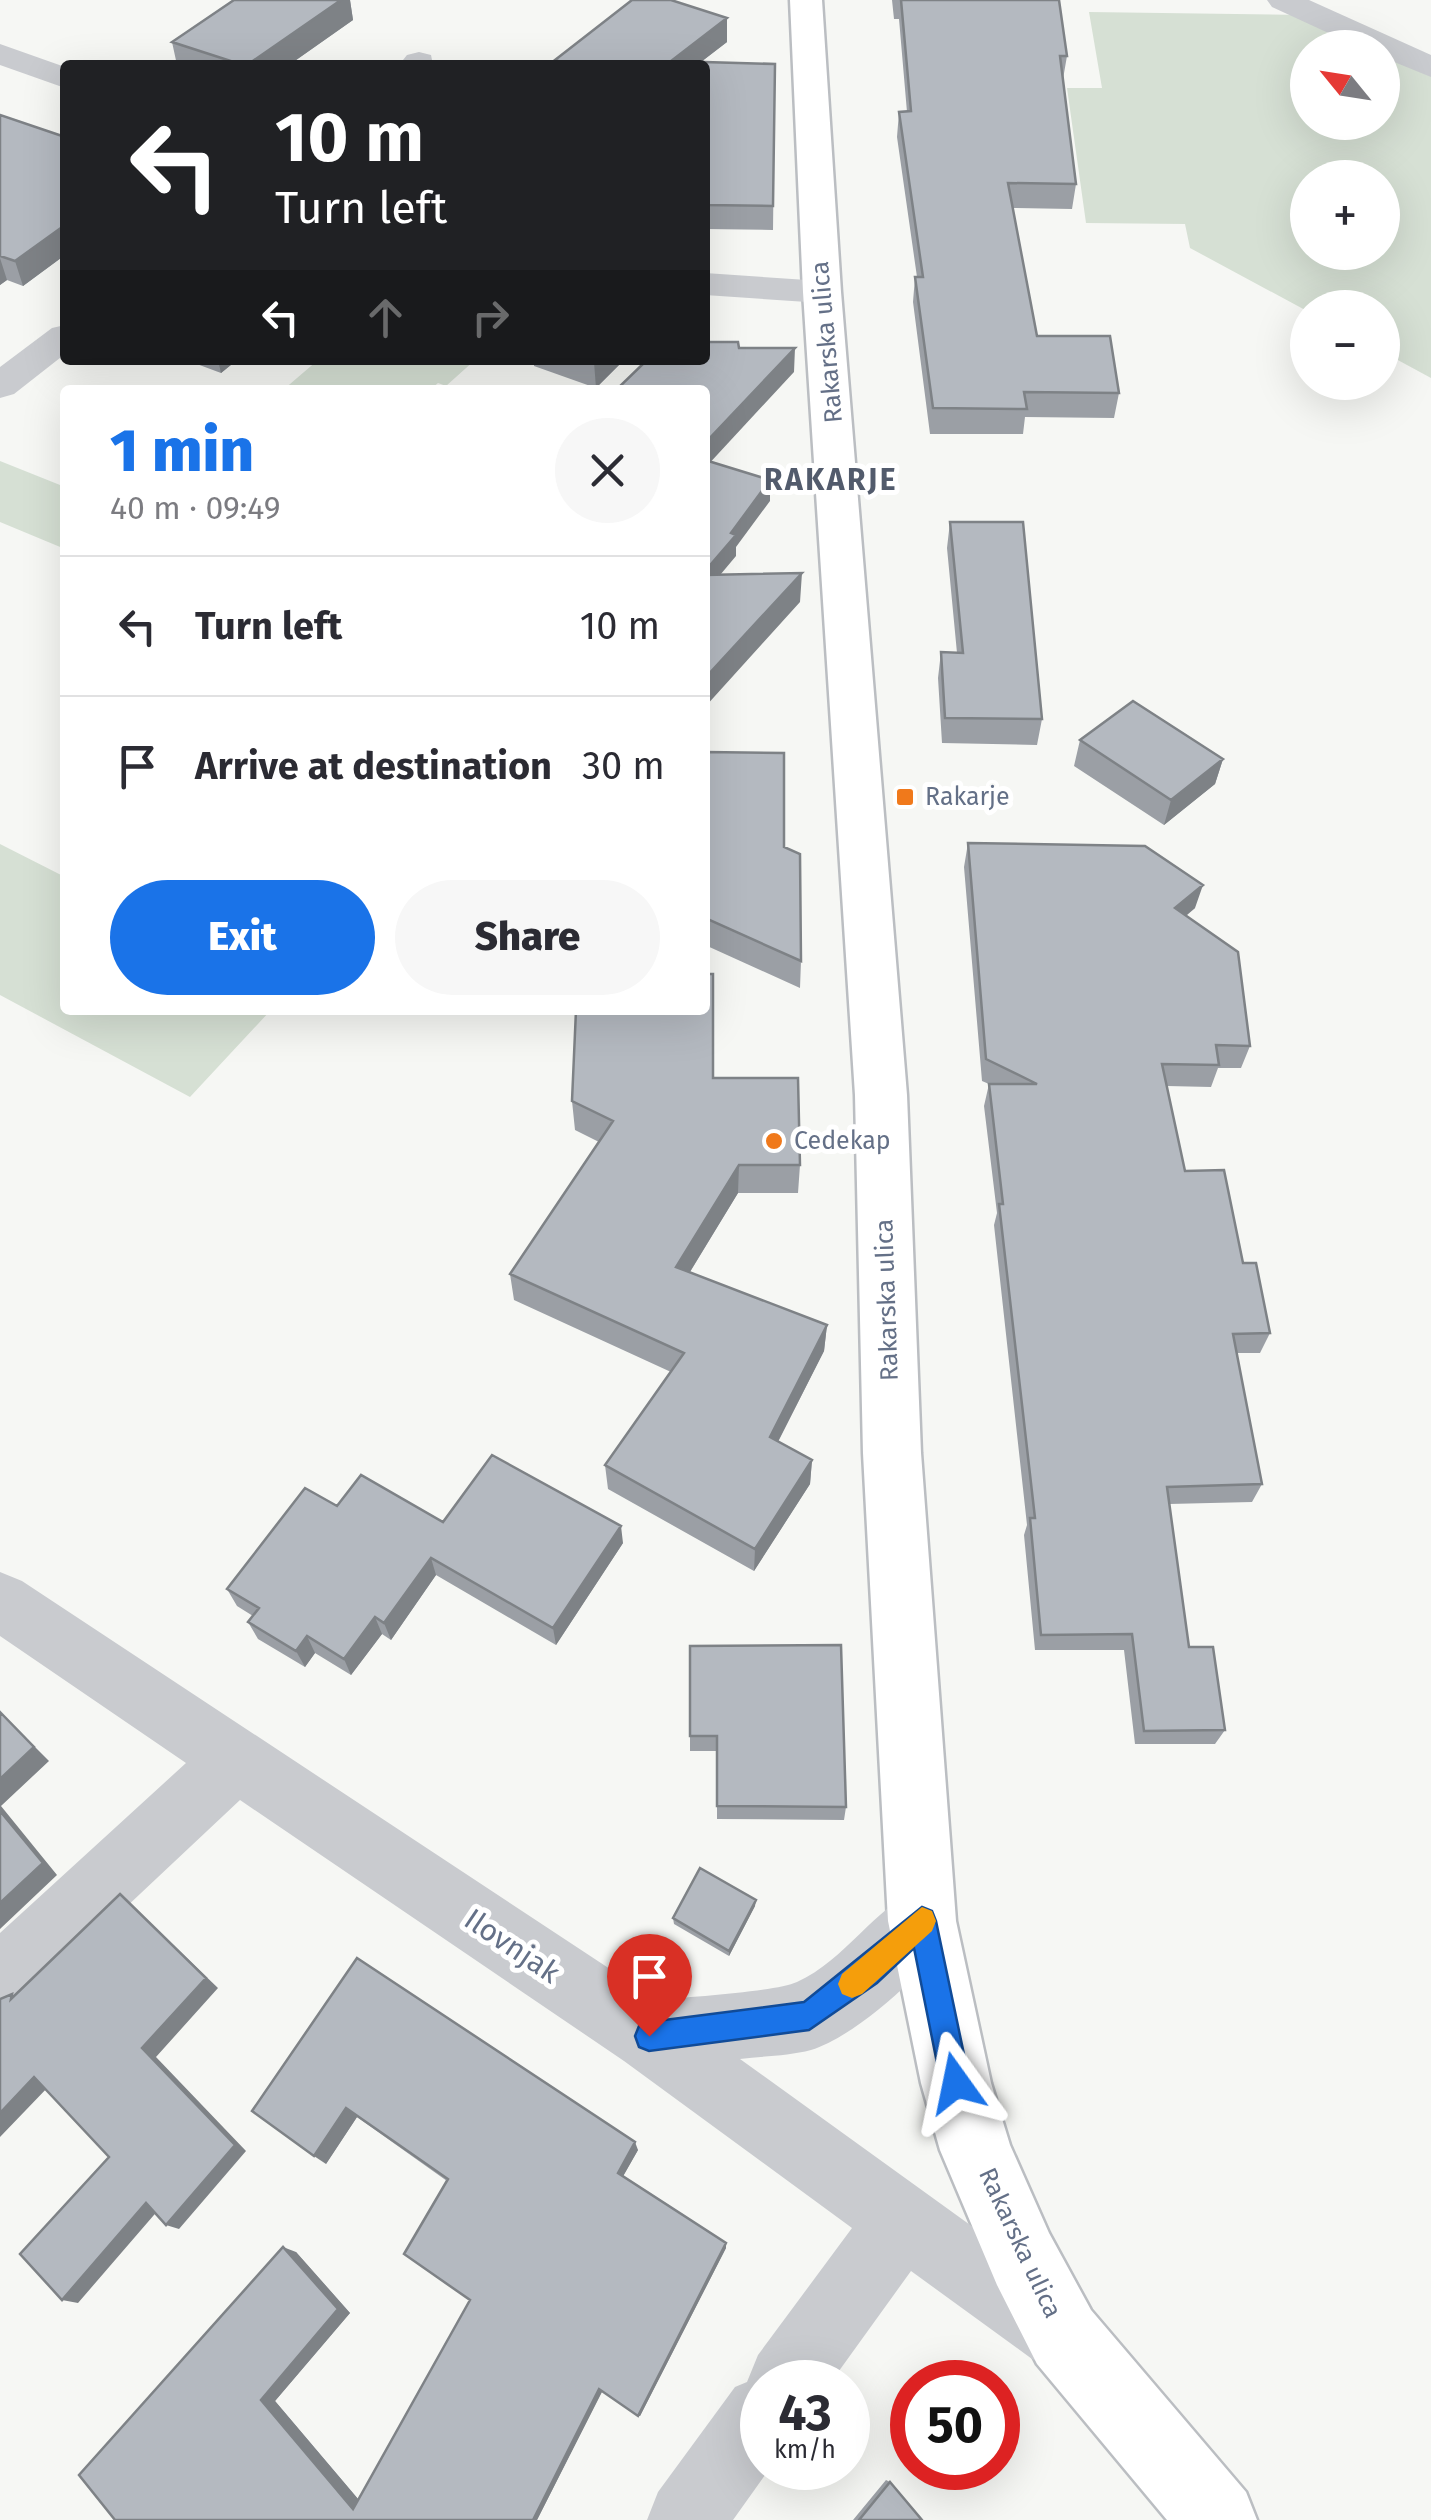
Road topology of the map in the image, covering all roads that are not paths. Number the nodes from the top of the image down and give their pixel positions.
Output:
1 (806, 0) edge
2 (1283, 0) edge
3 (0, 54) edge
4 (1431, 68) edge
5 (60, 76) edge
6 (710, 284) edge
7 (822, 292) junction
8 (60, 340) edge
9 (0, 386) edge
10 (0, 1601) edge
11 (237, 1759) junction
12 (922, 1921) junction
13 (0, 1979) edge
14 (649, 2036) junction
15 (904, 2218) junction
16 (1064, 2337) junction
17 (801, 2360) edge
18 (740, 2445) edge
19 (686, 2520) edge
20 (1218, 2520) edge

1 - 7 main road, Rakarska ulica
2 - 4 street
3 - 5 street
6 - 7 street
7 - 12 main road, Rakarska ulica
8 - 9 street
10 - 11 street, Ilovnjak
11 - 13 street
11 - 14 street, Ilovnjak
12 - 14 street
12 - 16 main road, Rakarska ulica
14 - 15 street, Ilovnjak
15 - 16 street, Ilovnjak
15 - 17 street
16 - 20 main road, Rakarska ulica
18 - 19 street

